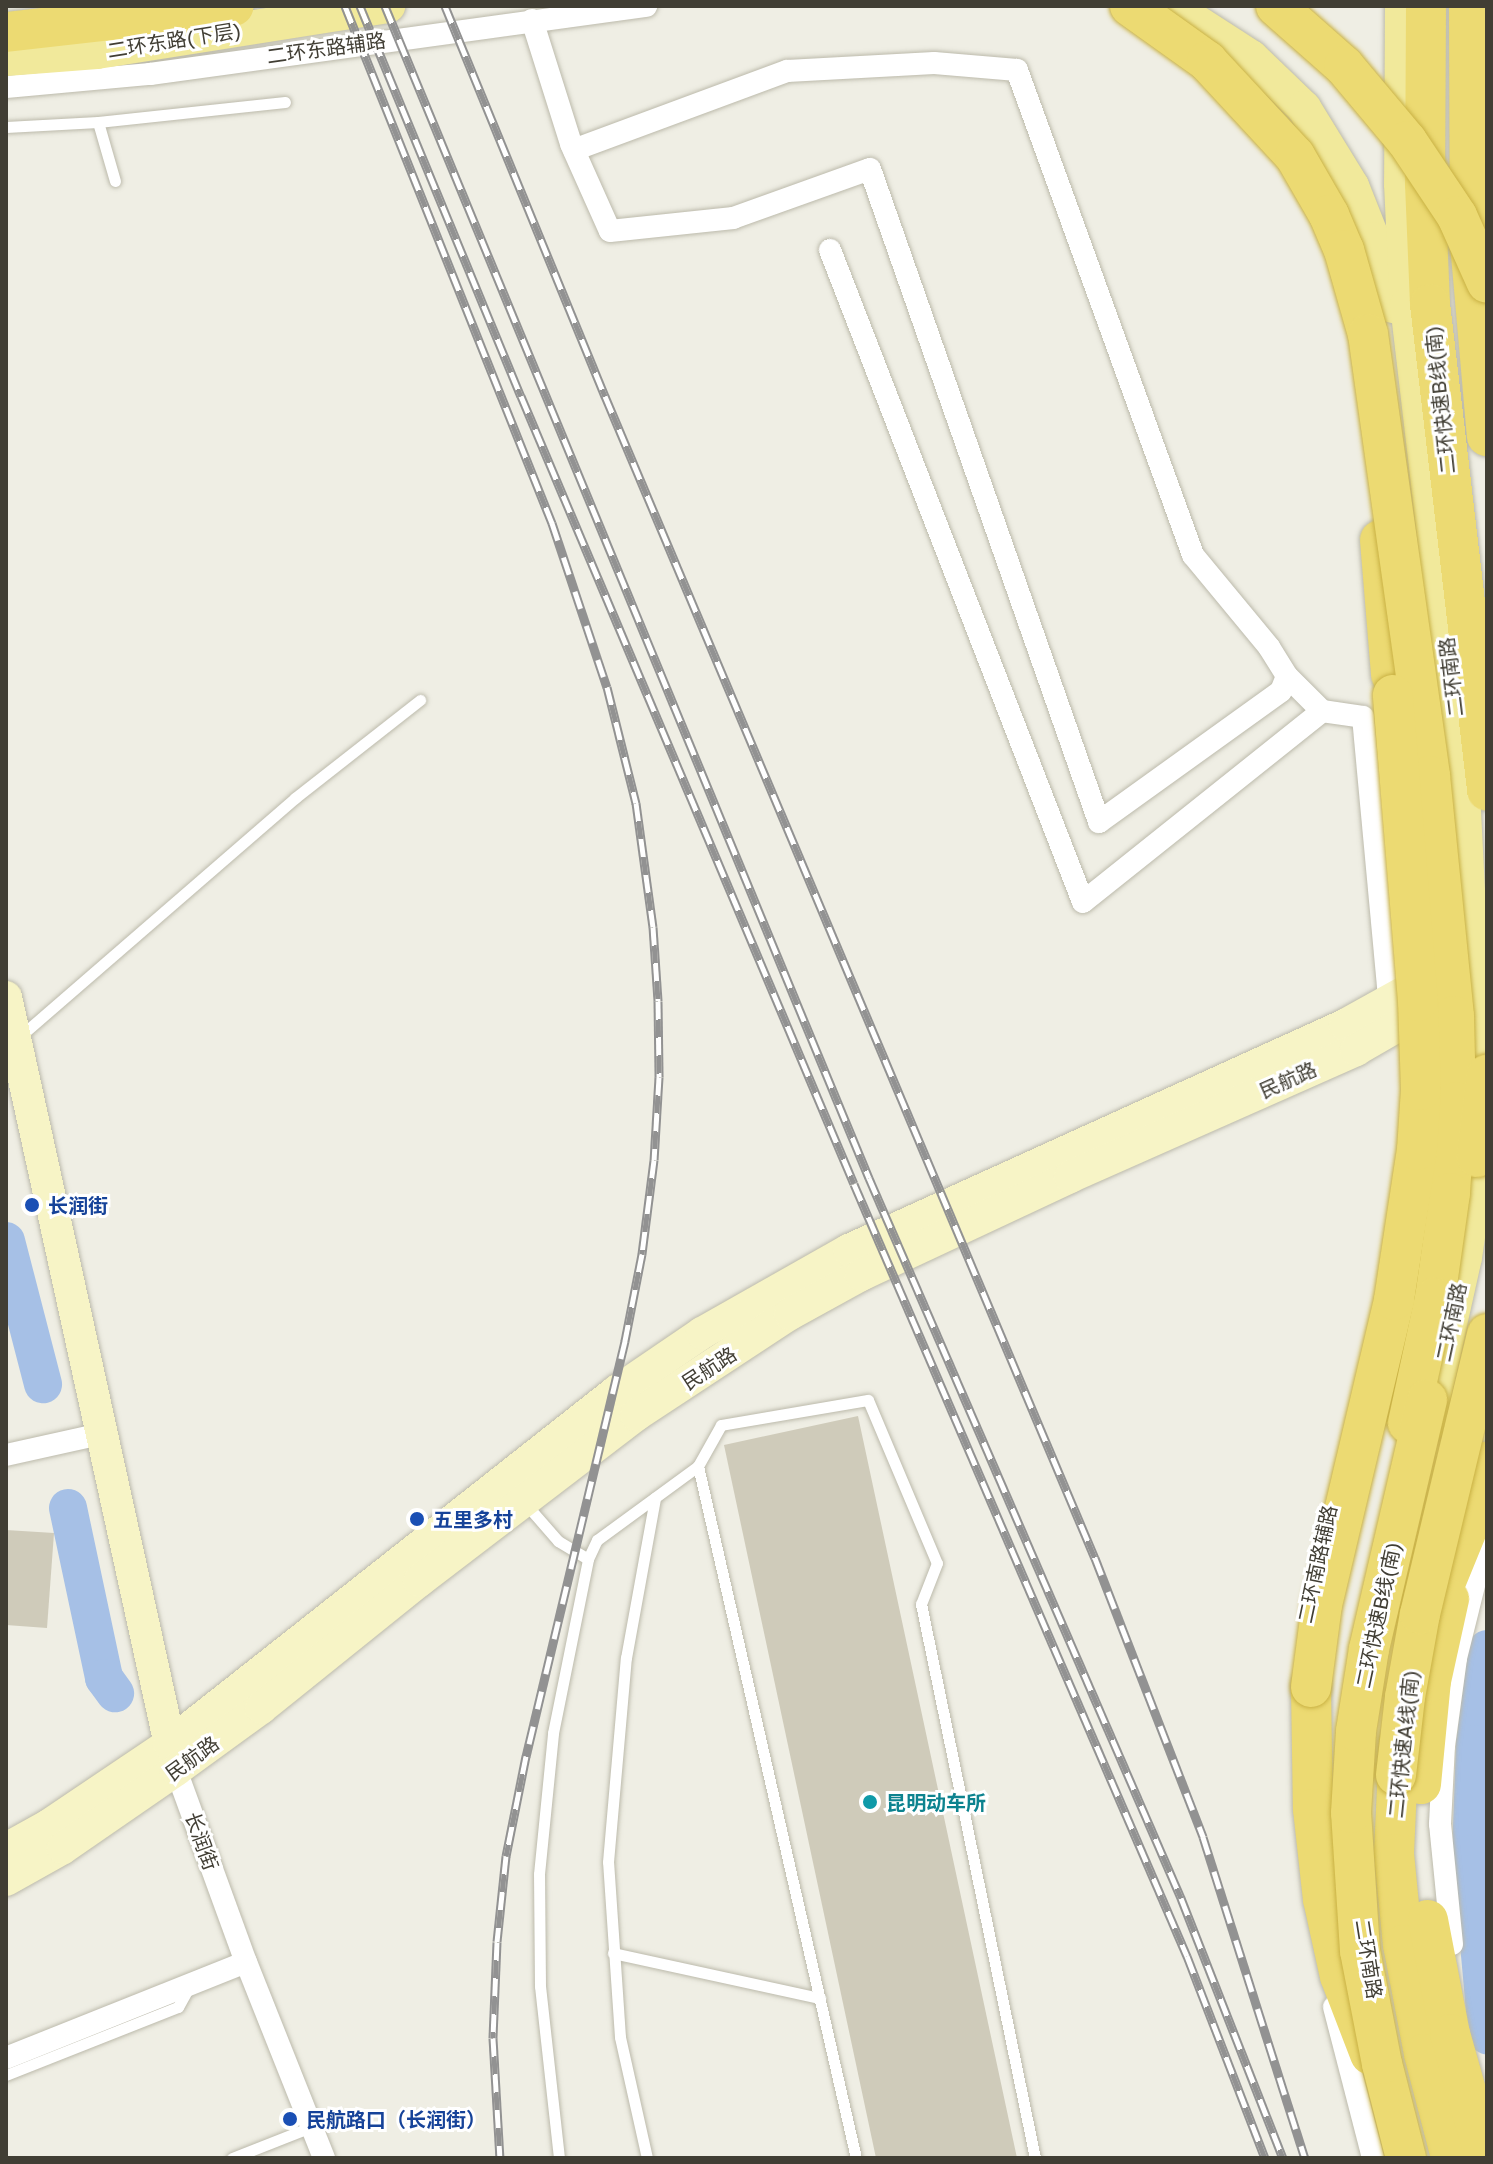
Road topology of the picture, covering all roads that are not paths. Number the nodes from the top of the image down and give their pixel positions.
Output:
1 (193, 6) edge
2 (234, 6) edge
3 (388, 6) edge
4 (646, 6) edge
5 (1130, 6) edge
6 (1276, 6) edge
7 (1402, 6) edge
8 (1426, 6) edge
9 (1472, 6) edge
10 (1178, 10) edge
11 (532, 20) junction
12 (6, 30) edge
13 (6, 59) edge
14 (6, 87) edge
15 (285, 102) dead end
16 (98, 122) junction
17 (6, 127) edge
18 (574, 150) junction
19 (115, 181) dead end
20 (1487, 197) edge
21 (830, 250) dead end
22 (1344, 250) junction
23 (1487, 283) edge
24 (1487, 436) edge
25 (1425, 475) junction
26 (1287, 676) junction
27 (420, 700) dead end
28 (1322, 711) junction
29 (1487, 791) edge
30 (1480, 969) edge
31 (6, 997) edge
32 (1389, 999) junction
33 (17, 1038) junction
34 (1487, 1075) edge
35 (19, 1130) edge
36 (1487, 1336) edge
37 (101, 1434) junction
38 (6, 1455) edge
39 (1487, 1462) edge
40 (698, 1466) junction
41 (655, 1498) junction
42 (524, 1502) junction
43 (1481, 1518) edge
44 (588, 1559) junction
45 (1356, 1731) junction
46 (172, 1757) junction
47 (1396, 1775) junction
48 (6, 1849) edge
49 (6, 1880) edge
50 (613, 1953) junction
51 (246, 1962) junction
52 (192, 1984) junction
53 (1412, 1997) junction
54 (820, 1998) junction
55 (6, 2058) edge
56 (6, 2075) edge
57 (1487, 2105) edge
58 (311, 2127) junction
59 (232, 2158) edge
60 (324, 2158) edge
61 (559, 2158) edge
62 (647, 2158) edge
63 (856, 2158) edge
64 (1035, 2158) edge
65 (1373, 2158) edge
66 (1409, 2158) edge
67 (1444, 2158) edge
68 (1451, 2158) edge
69 (1476, 2158) edge
70 (1485, 2158) edge

1 - 12 main road, 二环东路(下层)
2 - 12 highway
3 - 13 main road, 二环东路(下层)
4 - 11 street, 二环东路辅路
5 - 22 highway, bridge
6 - 23 highway, bridge
7 - 25 main road
8 - 29 highway, 二环快速B线(南), bridge
9 - 20 main road
9 - 24 highway, bridge
10 - 25 main road
11 - 14 street, 二环东路辅路
11 - 18 street
15 - 16 lane
16 - 17 lane
16 - 19 lane
18 - 26 street
18 - 26 street
21 - 28 street
22 - 45 highway, bridge
22 - 66 highway, bridge
25 - 30 main road, 二环南路
26 - 28 street
27 - 33 lane
28 - 32 street
30 - 32 main road, 民航路
30 - 42 main road, 民航路
30 - 65 street, 二环南路辅路
30 - 66 main road, 二环南路
31 - 33 main road, 长润街
32 - 46 main road, 民航路
33 - 35 main road, 长润街
34 - 45 highway, 二环快速B线(南), bridge
35 - 37 main road, 长润街
36 - 47 highway, 二环快速A线(南), bridge
36 - 67 main road, 二环南路
37 - 38 street
37 - 46 main road, 长润街
39 - 43 highway
40 - 41 lane
40 - 54 lane
40 - 64 lane
41 - 44 lane
41 - 50 lane
42 - 44 lane
42 - 46 main road, 民航路
43 - 47 highway, bridge
43 - 57 street
43 - 70 highway
44 - 61 lane
45 - 66 highway, 二环快速B线(南), bridge
46 - 48 main road, 民航路
46 - 49 main road, 民航路
46 - 51 street, 长润街
47 - 53 highway, 二环快速A线(南)
50 - 54 lane
50 - 62 lane
51 - 52 street
51 - 58 street, 长润街
52 - 55 street
52 - 56 lane
53 - 68 highway, 二环快速A线(南)
53 - 69 highway
54 - 63 lane
58 - 59 lane
58 - 60 street, 长润街

